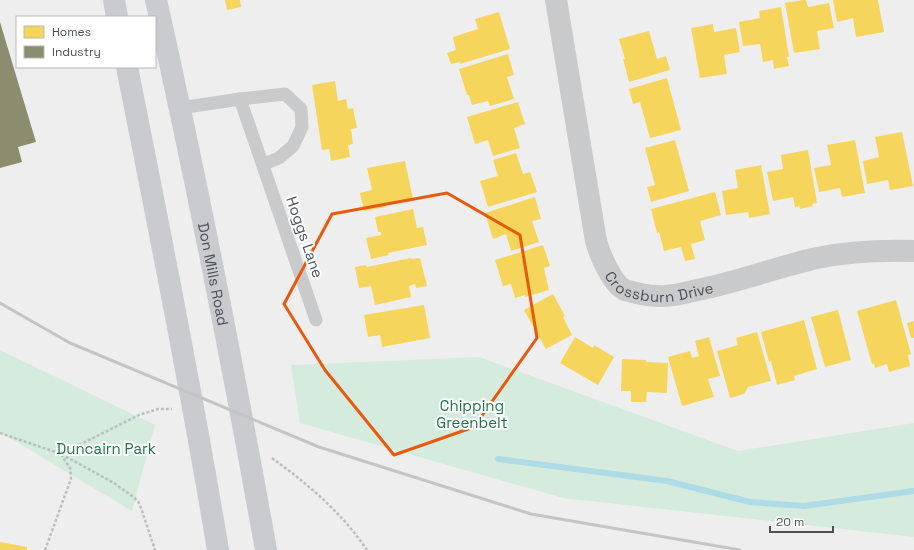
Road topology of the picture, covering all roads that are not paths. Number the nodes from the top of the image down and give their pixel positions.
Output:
1 (114, 0) edge
2 (156, 0) edge
3 (561, 1) edge
4 (118, 16) edge
5 (127, 68) edge
6 (240, 99) junction
7 (180, 108) junction
8 (264, 164) junction
9 (914, 251) edge
10 (316, 320) dead end
11 (218, 550) edge
12 (266, 550) edge

1 - 4 main road
2 - 7 main road, Don Mills Road
3 - 9 street, Crossburn Drive
5 - 11 main road
6 - 7 lane
6 - 8 lane, Hoggs Lane
6 - 8 lane
7 - 12 main road, Don Mills Road
8 - 10 lane, Hoggs Lane

